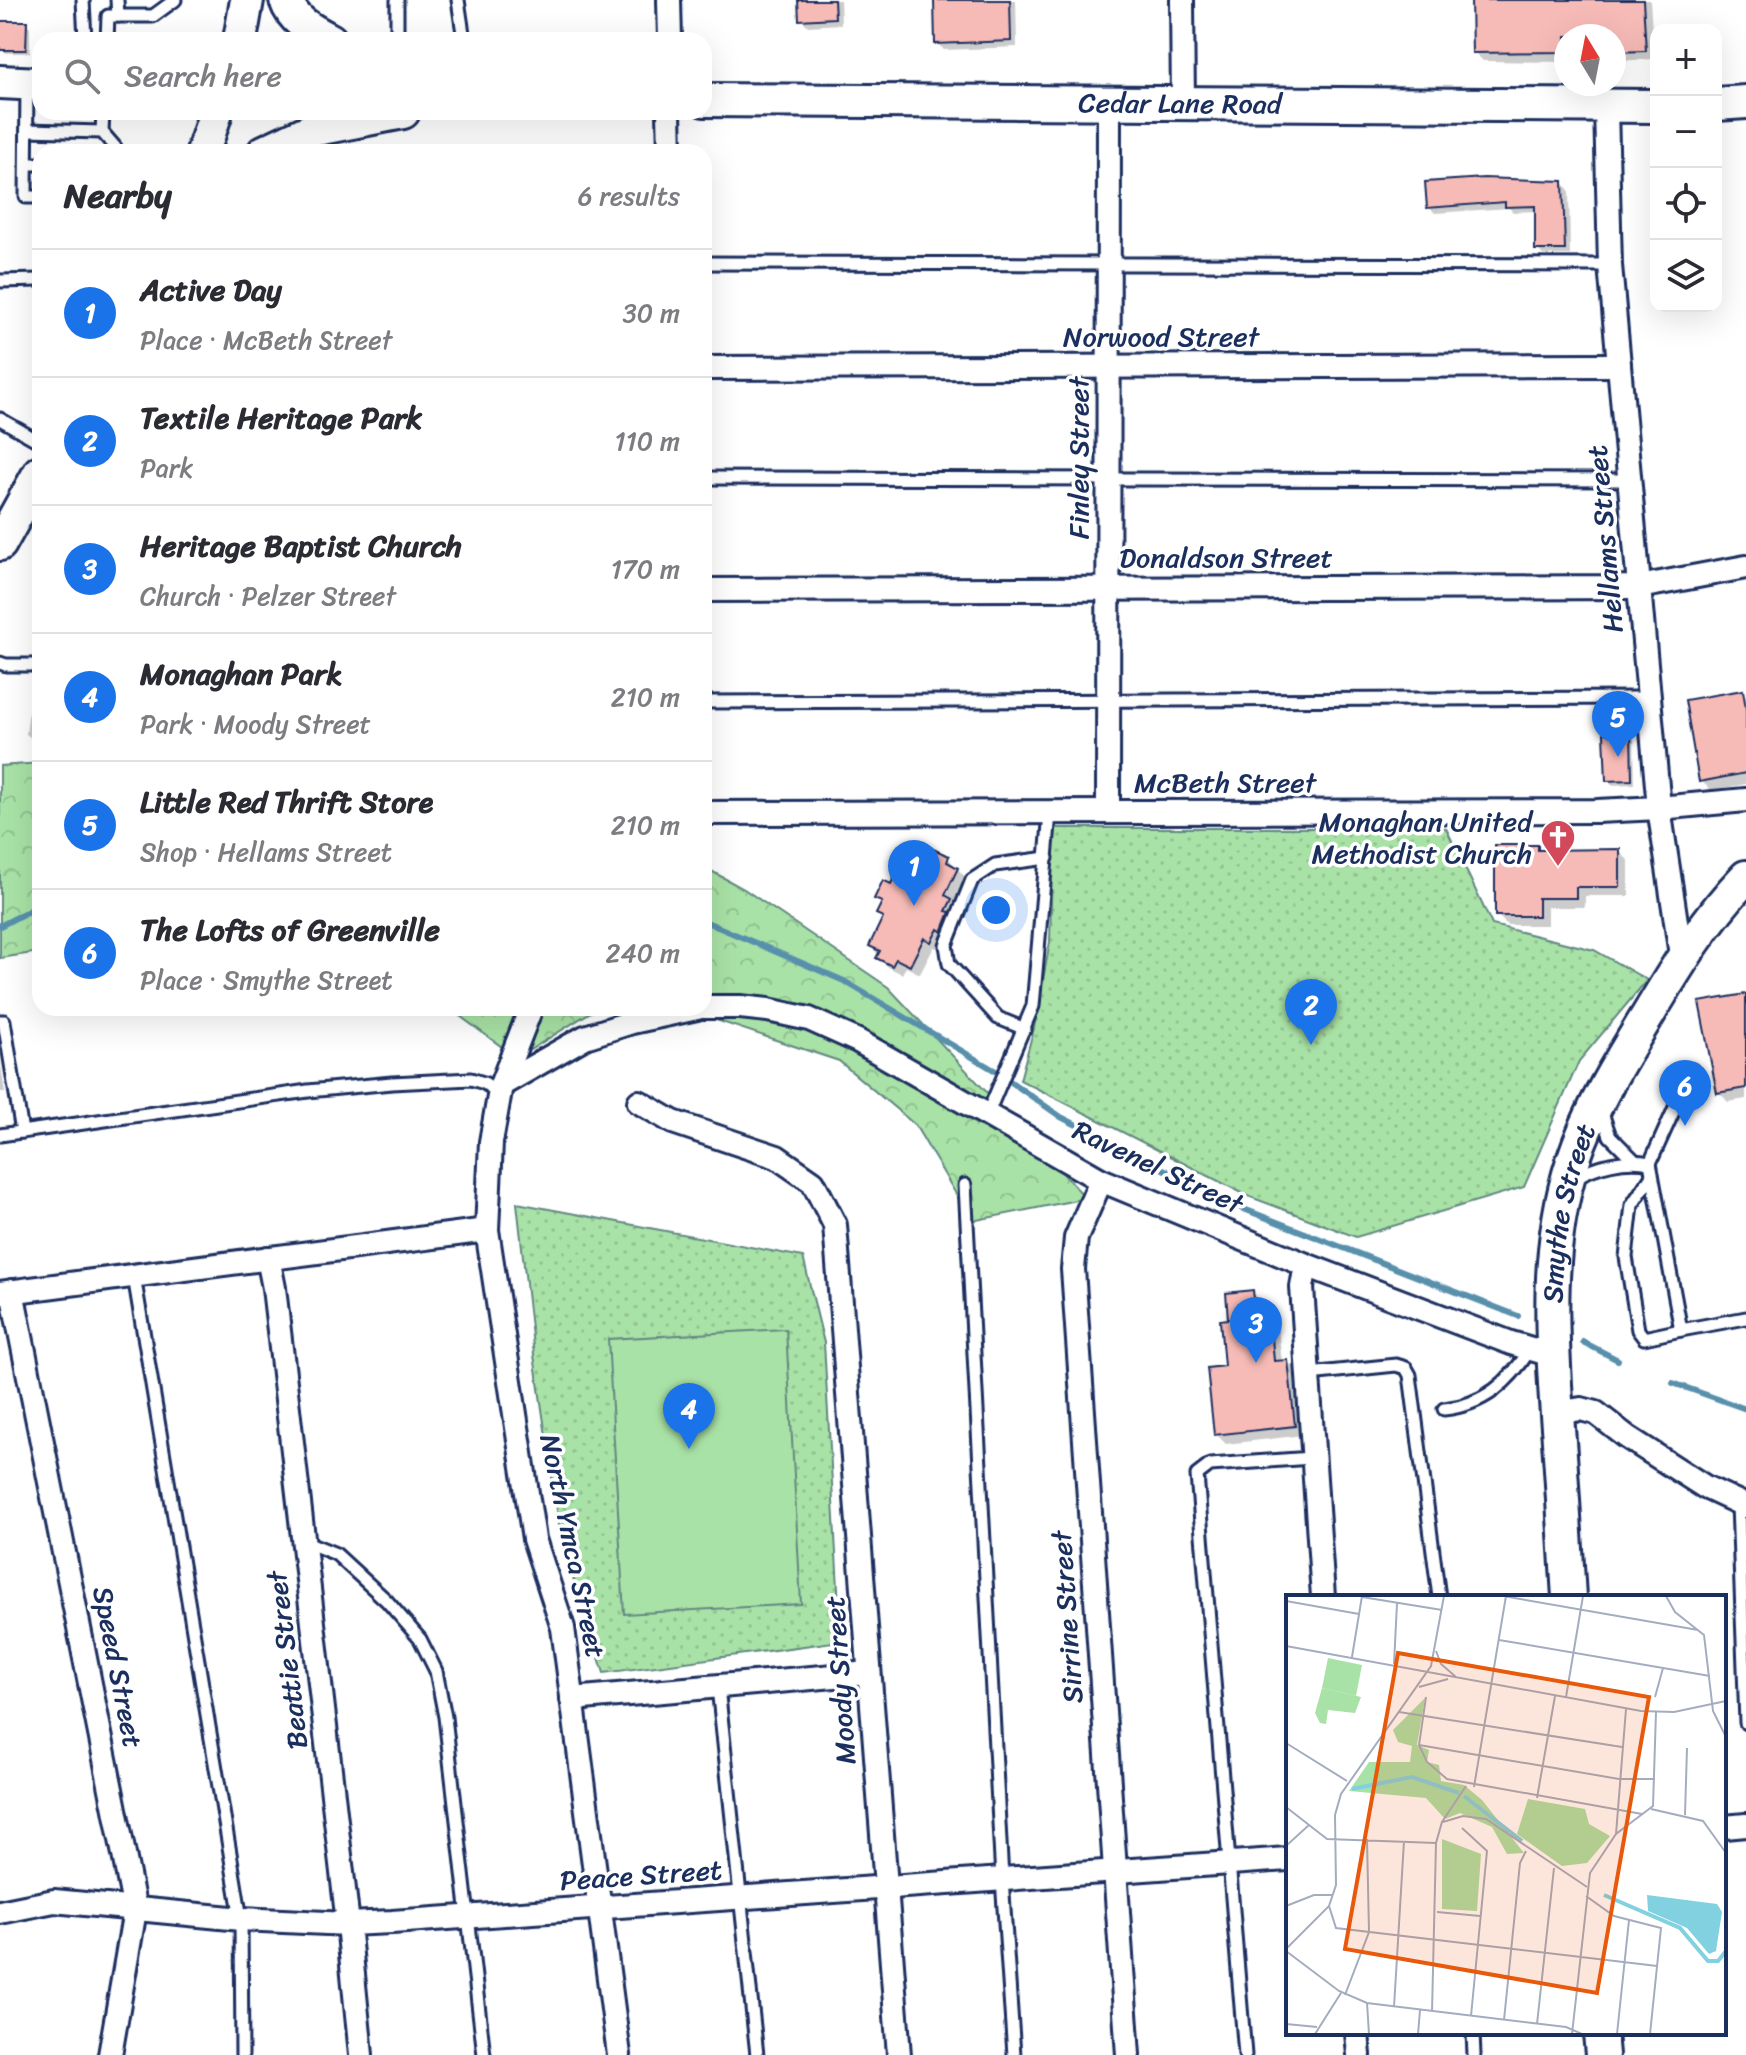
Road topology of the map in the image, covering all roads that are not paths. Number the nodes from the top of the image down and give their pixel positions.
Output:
1 (83, 0) edge
2 (117, 0) edge
3 (175, 0) edge
4 (247, 0) edge
5 (286, 0) edge
6 (397, 0) edge
7 (458, 0) edge
8 (669, 0) edge
9 (1182, 0) edge
10 (118, 16) junction
11 (85, 32) edge
12 (107, 32) edge
13 (241, 32) edge
14 (316, 32) edge
15 (397, 32) edge
16 (463, 32) edge
17 (670, 32) edge
18 (22, 83) edge
19 (712, 100) edge
20 (1746, 102) edge
21 (1109, 104) junction
22 (1722, 104) edge
23 (1183, 105) junction
24 (1650, 106) edge
25 (1606, 108) junction
26 (103, 120) edge
27 (213, 120) edge
28 (362, 120) edge
29 (669, 120) edge
30 (27, 130) junction
31 (102, 132) junction
32 (112, 144) edge
33 (206, 144) edge
34 (281, 144) edge
35 (670, 144) edge
36 (27, 164) junction
37 (32, 164) edge
38 (32, 197) edge
39 (712, 263) edge
40 (1109, 264) junction
41 (1610, 265) junction
42 (32, 280) edge
43 (0, 281) edge
44 (1619, 365) junction
45 (1108, 366) junction
46 (712, 368) edge
47 (0, 419) edge
48 (32, 437) edge
49 (712, 478) edge
50 (1108, 478) junction
51 (1629, 480) junction
52 (32, 484) edge
53 (5, 525) edge
54 (1746, 567) edge
55 (1108, 587) junction
56 (1639, 587) junction
57 (712, 590) edge
58 (0, 663) edge
59 (32, 665) edge
60 (1649, 698) junction
61 (1108, 700) junction
62 (712, 702) edge
63 (1746, 800) edge
64 (1659, 808) junction
65 (1108, 812) junction
66 (712, 813) edge
67 (1050, 813) junction
68 (1047, 858) junction
69 (1746, 877) edge
70 (1682, 962) junction
71 (712, 1007) edge
72 (528, 1016) edge
73 (660, 1016) edge
74 (0, 1021) edge
75 (1025, 1029) junction
76 (1692, 1070) dead end
77 (501, 1089) junction
78 (639, 1102) dead end
79 (1598, 1102) junction
80 (987, 1115) junction
81 (22, 1132) junction
82 (0, 1135) edge
83 (1634, 1160) junction
84 (1651, 1169) junction
85 (1101, 1180) junction
86 (1567, 1181) junction
87 (965, 1185) dead end
88 (487, 1230) junction
89 (268, 1258) junction
90 (1306, 1265) junction
91 (134, 1276) junction
92 (6, 1292) edge
93 (1746, 1318) edge
94 (1681, 1330) junction
95 (1541, 1352) junction
96 (1309, 1374) junction
97 (1444, 1409) dead end
98 (1557, 1413) junction
99 (1312, 1458) junction
100 (1742, 1505) edge
101 (303, 1541) junction
102 (1323, 1595) edge
103 (1439, 1595) edge
104 (1569, 1595) edge
105 (869, 1673) junction
106 (718, 1687) junction
107 (572, 1699) junction
108 (1746, 1723) edge
109 (1746, 1825) edge
110 (1726, 1827) edge
111 (1286, 1859) edge
112 (1230, 1862) junction
113 (1115, 1872) junction
114 (1002, 1879) junction
115 (886, 1886) junction
116 (741, 1898) junction
117 (601, 1908) junction
118 (135, 1910) junction
119 (0, 1912) edge
120 (467, 1917) junction
121 (241, 1919) junction
122 (348, 1924) junction
123 (1357, 2035) edge
124 (1473, 2035) edge
125 (1600, 2035) edge
126 (110, 2055) edge
127 (242, 2055) edge
128 (361, 2055) edge
129 (484, 2055) edge
130 (619, 2055) edge
131 (757, 2055) edge
132 (899, 2055) edge
133 (1014, 2055) edge
134 (1128, 2055) edge
135 (1245, 2055) edge
136 (1359, 2055) edge
137 (1474, 2055) edge
138 (1602, 2055) edge

1 - 11 lane
2 - 10 lane
3 - 10 lane
4 - 13 main road
5 - 14 main road
6 - 15 lane
7 - 16 lane
8 - 17 street
9 - 23 street
10 - 12 lane
18 - 30 lane
19 - 21 main road, Cedar Lane Road
20 - 22 main road
21 - 23 main road, Cedar Lane Road
21 - 40 street, Finley Street
23 - 25 main road, Cedar Lane Road
24 - 25 main road, Cedar Lane Road
25 - 41 street, Hellams Street
26 - 31 lane
27 - 33 main road
28 - 34 main road
29 - 35 street
30 - 31 lane
30 - 36 lane
31 - 32 lane
36 - 37 lane
36 - 38 lane
39 - 40 lane
40 - 41 lane
40 - 45 street, Finley Street
41 - 44 street, Hellams Street
42 - 43 lane
44 - 45 street, Norwood Street
44 - 51 street, Hellams Street
45 - 46 street, Norwood Street
45 - 50 street, Finley Street
47 - 48 lane
49 - 50 lane
50 - 51 lane
50 - 55 street, Finley Street
51 - 56 street, Hellams Street
52 - 53 main road
54 - 56 street, Donaldson Street
55 - 56 street, Donaldson Street
55 - 57 street, Donaldson Street
55 - 61 street, Finley Street
56 - 60 street, Hellams Street
58 - 59 lane
60 - 61 lane
60 - 64 street, Hellams Street
61 - 62 lane
61 - 65 street, Finley Street
63 - 64 street, McBeth Street
64 - 65 street, McBeth Street
64 - 70 street, Hellams Street
65 - 67 street, McBeth Street
66 - 67 street, McBeth Street
67 - 68 lane
68 - 75 lane
68 - 75 lane
69 - 70 main road, Smythe Street
70 - 79 main road, Smythe Street
71 - 80 street, Ravenel Street
72 - 77 street, North Ymca Street
73 - 77 street
74 - 81 lane
75 - 80 lane
76 - 84 lane
77 - 81 lane
77 - 88 street, North Ymca Street
78 - 105 street, Moody Street
79 - 83 lane
79 - 86 main road, Smythe Street
80 - 85 street, Ravenel Street
81 - 82 lane
83 - 84 lane
83 - 86 lane
84 - 94 lane
84 - 94 lane
85 - 90 street, Ravenel Street
85 - 113 street, Sirrine Street
86 - 95 main road, Smythe Street
87 - 114 lane
88 - 89 street
88 - 107 street, North Ymca Street
89 - 91 street
89 - 101 street, Beattie Street
90 - 95 street, Ravenel Street
90 - 96 street
91 - 92 street
91 - 121 lane
92 - 118 street, Speed Street
93 - 94 lane
95 - 97 lane
95 - 98 main road, Smythe Street
96 - 99 street
96 - 103 lane
98 - 100 street
98 - 104 main road, Smythe Street
99 - 102 street
99 - 112 lane
100 - 108 lane
101 - 120 lane
101 - 122 street, Beattie Street
105 - 106 street
105 - 115 street, Moody Street
106 - 107 street
106 - 116 lane
107 - 117 street, North Ymca Street
109 - 110 street
111 - 112 street, Peace Street
112 - 113 street, Peace Street
112 - 135 lane
113 - 114 street, Peace Street
113 - 134 street, Sirrine Street
114 - 115 street, Peace Street
114 - 133 lane
115 - 116 street, Peace Street
115 - 132 street, Moody Street
116 - 117 street, Peace Street
116 - 131 lane
117 - 120 street, Peace Street
117 - 130 street, North Ymca Street
118 - 119 street, Peace Street
118 - 121 street, Peace Street
118 - 126 street, Speed Street
120 - 122 street, Peace Street
120 - 129 lane
121 - 122 street, Peace Street
121 - 127 lane
122 - 128 street, Beattie Street
123 - 136 street
124 - 137 lane
125 - 138 main road

